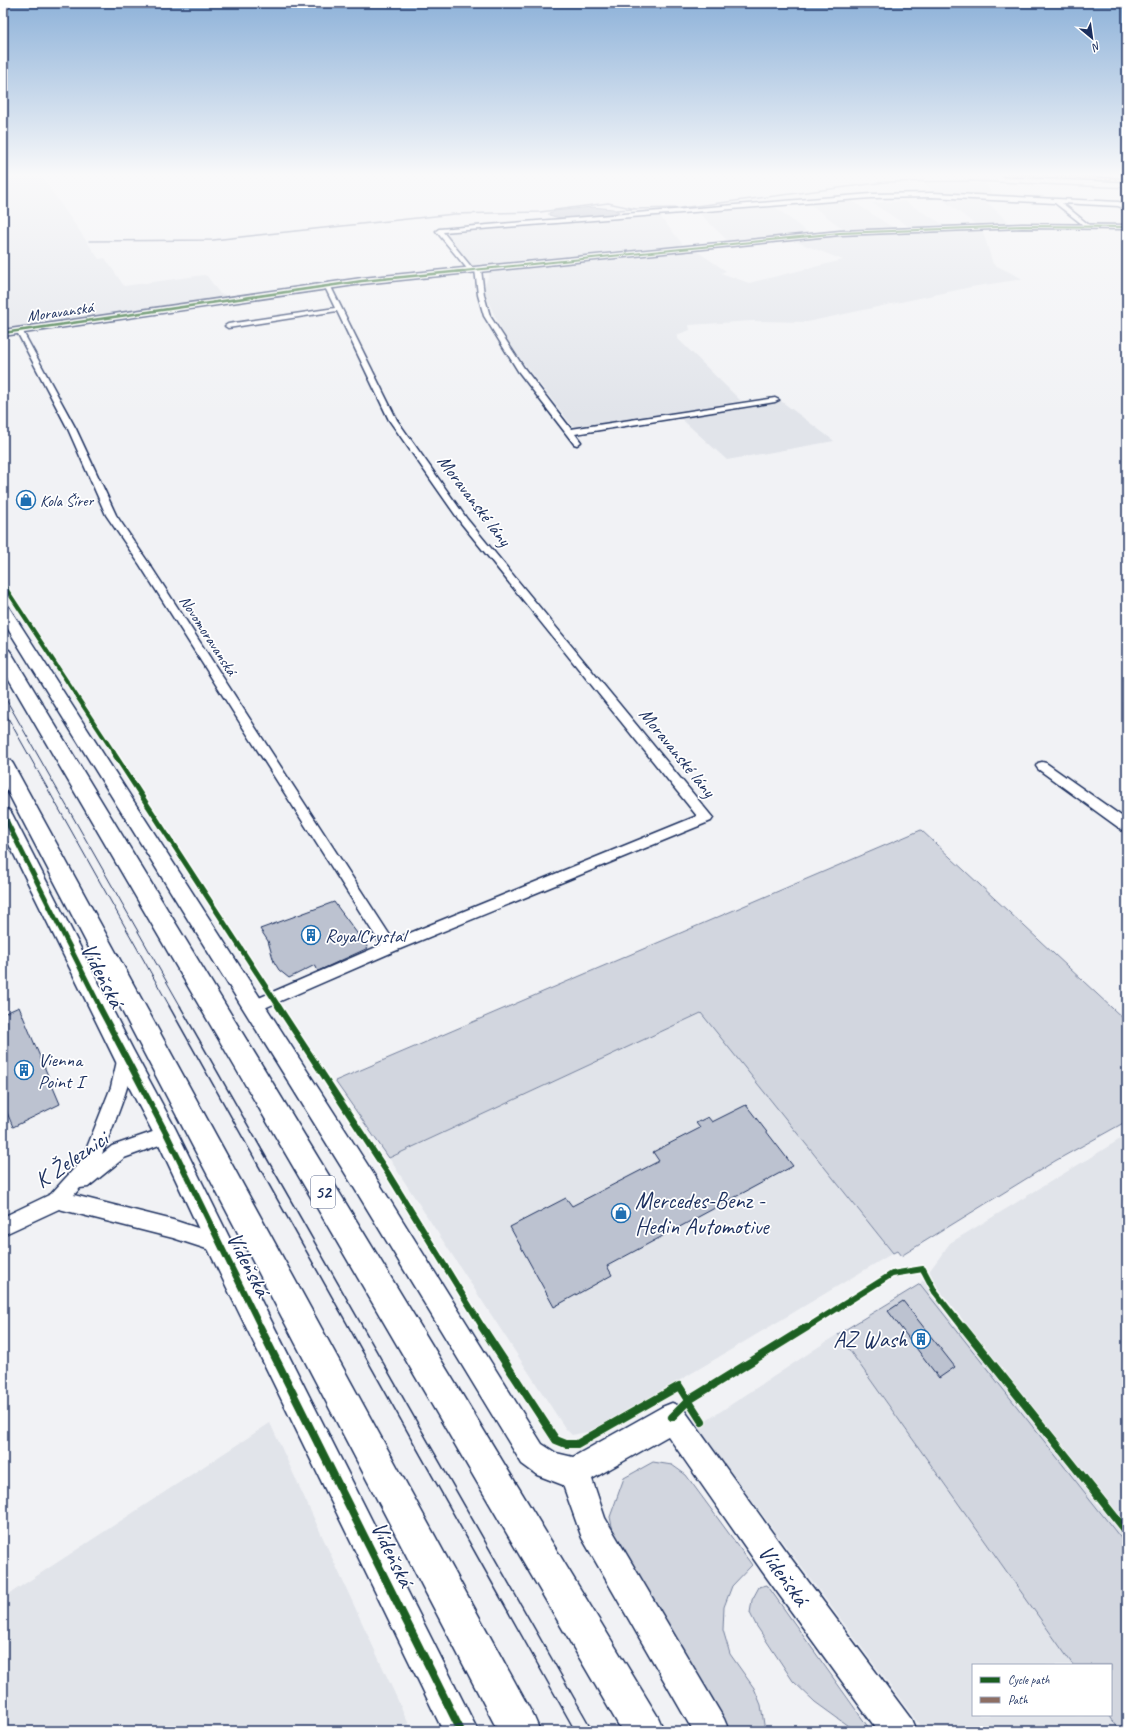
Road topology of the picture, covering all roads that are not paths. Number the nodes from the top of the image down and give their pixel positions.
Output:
1 (460, 254) edge
2 (634, 254) edge
3 (475, 270) junction
4 (327, 285) junction
5 (339, 309) junction
6 (228, 326) dead end
7 (19, 330) junction
8 (3, 333) edge
9 (775, 400) dead end
10 (569, 432) junction
11 (578, 442) dead end
12 (3, 609) edge
13 (3, 654) edge
14 (3, 764) edge
15 (1042, 766) dead end
16 (3, 814) edge
17 (1127, 827) edge
18 (390, 947) junction
19 (253, 1007) junction
20 (126, 1057) junction
21 (167, 1135) junction
22 (58, 1200) junction
23 (3, 1226) edge
24 (219, 1244) junction
25 (575, 1472) junction
26 (461, 1731) edge
27 (520, 1731) edge
28 (644, 1731) edge
29 (712, 1731) edge
30 (899, 1731) edge

1 - 3 street
2 - 3 street, Moravanská
3 - 4 street, Moravanská
3 - 10 street
4 - 5 street, Moravanské lány
4 - 7 street, Moravanská
5 - 6 street
5 - 18 street, Moravanské lány
7 - 8 street, Moravanská
7 - 18 street, Novomoravanská
9 - 10 street
10 - 11 street
12 - 19 street
13 - 28 highway, 52
14 - 27 highway, Vídeňská
15 - 17 street
16 - 20 street, Vídeňská
18 - 19 street, Moravanské lány
19 - 25 street
20 - 21 street, Vídeňská
20 - 22 street
21 - 22 street, K Železnici
21 - 24 street, Vídeňská
22 - 23 street, K Železnici
22 - 24 street
24 - 26 street, Vídeňská
25 - 29 street
25 - 30 street, Vídeňská

